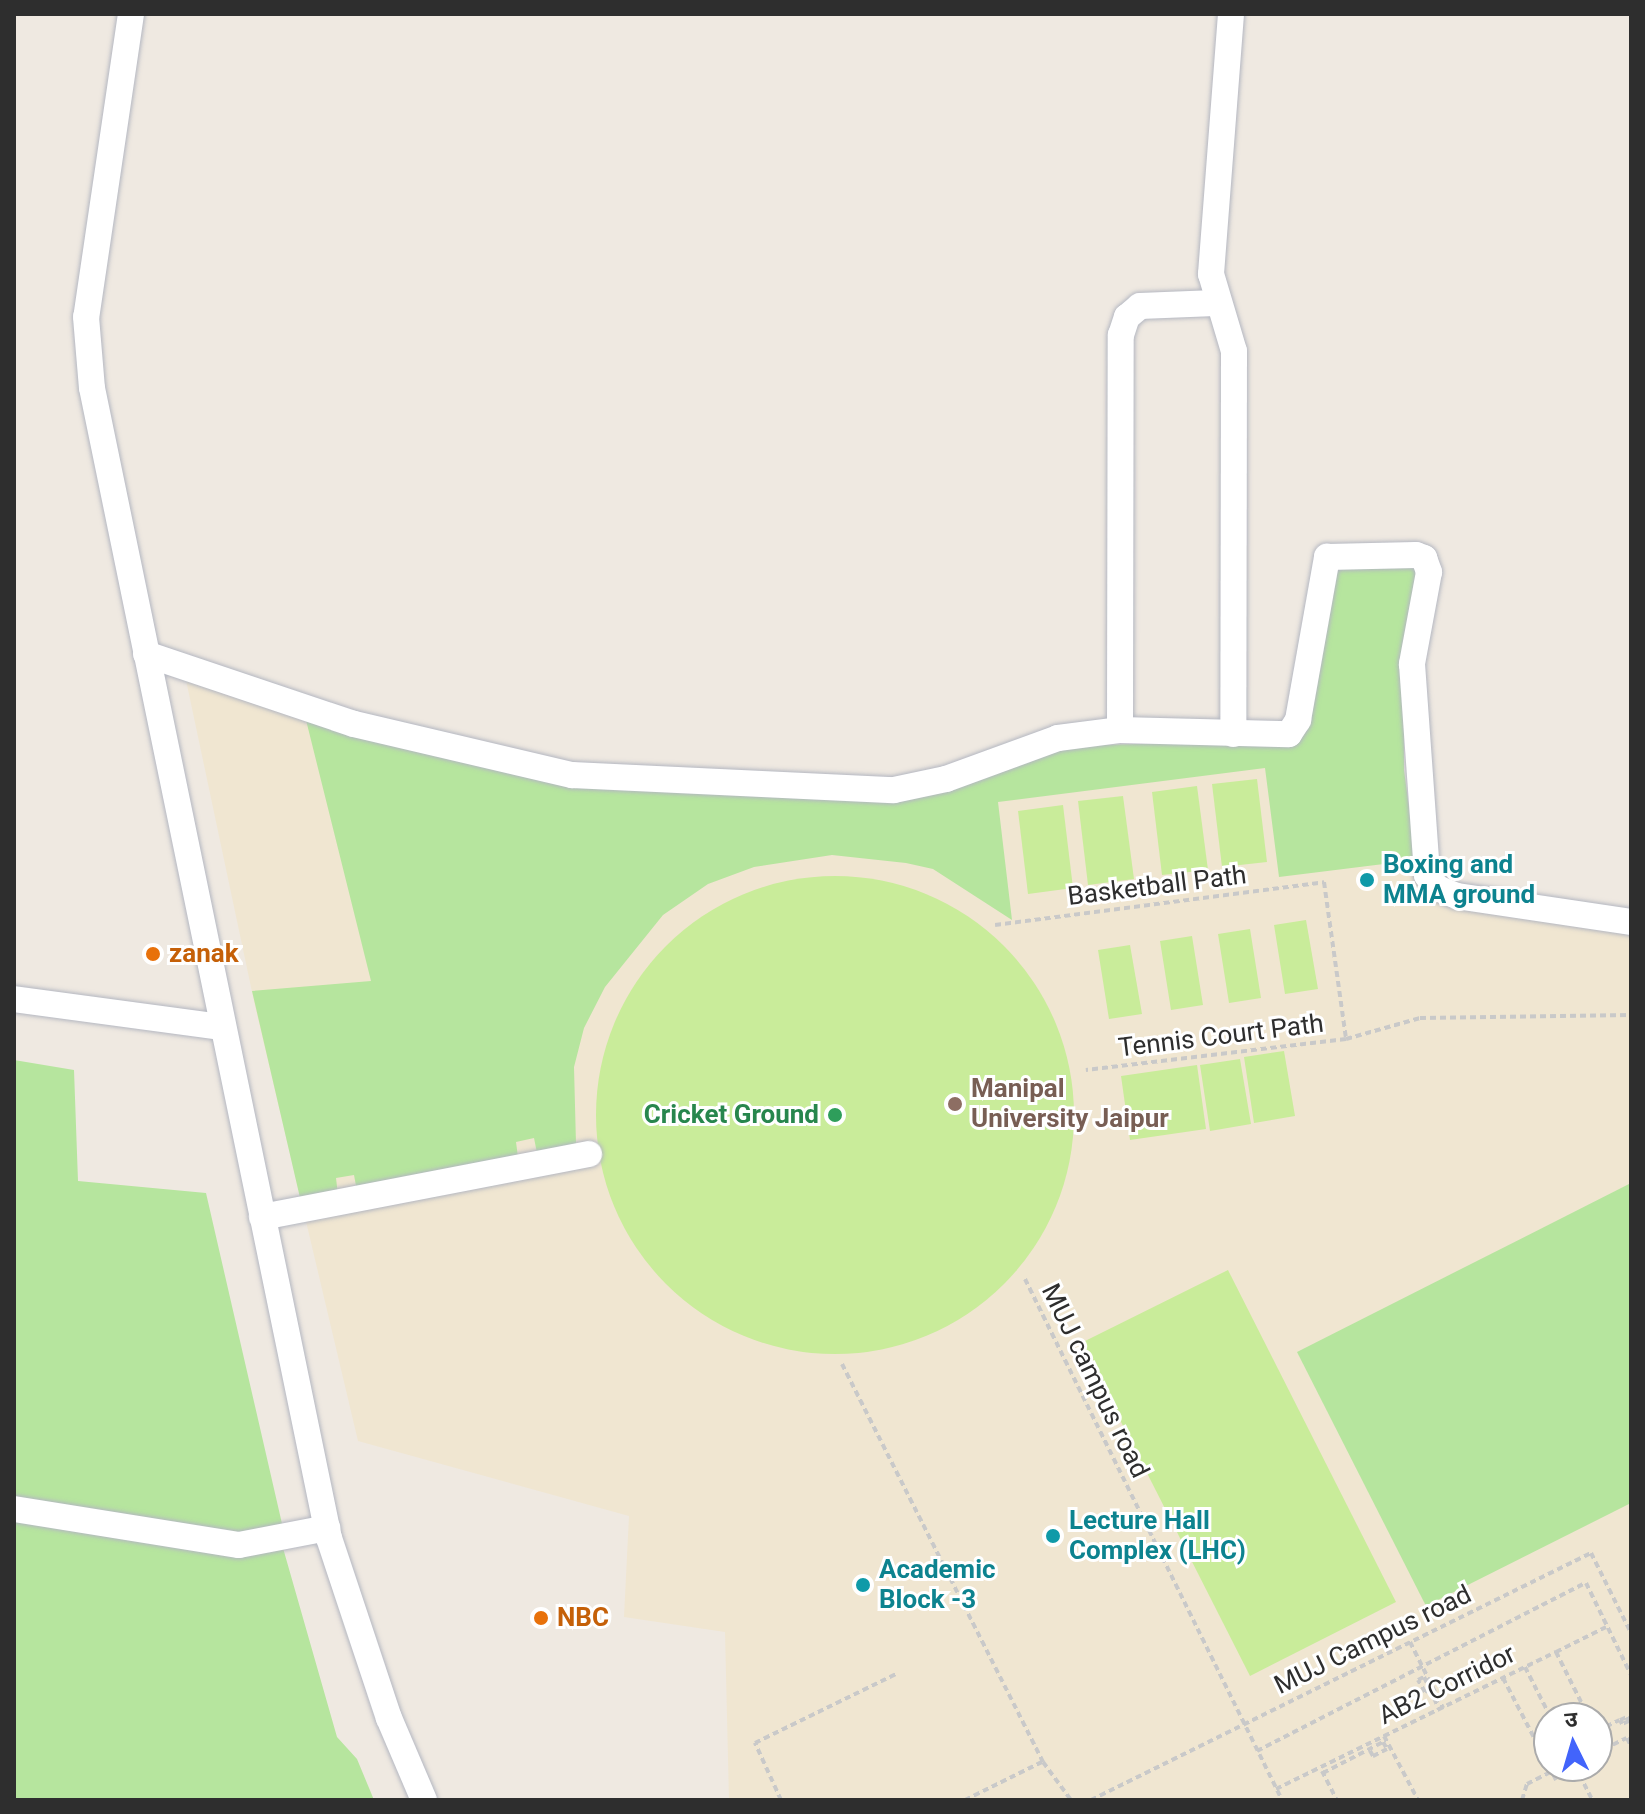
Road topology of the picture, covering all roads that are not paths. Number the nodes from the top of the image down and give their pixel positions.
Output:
1 (131, 14) edge
2 (1231, 14) edge
3 (1215, 303) junction
4 (146, 654) junction
5 (1120, 730) junction
6 (1233, 734) junction
7 (1631, 922) edge
8 (14, 999) edge
9 (222, 1027) junction
10 (589, 1154) dead end
11 (262, 1217) junction
12 (14, 1509) edge
13 (327, 1528) junction
14 (424, 1800) edge

1 - 4 street
2 - 3 street
3 - 5 street
3 - 6 street
4 - 5 street
4 - 9 street
5 - 6 street
6 - 7 street
8 - 9 street
9 - 11 street
10 - 11 street
11 - 13 street
12 - 13 street
13 - 14 street

